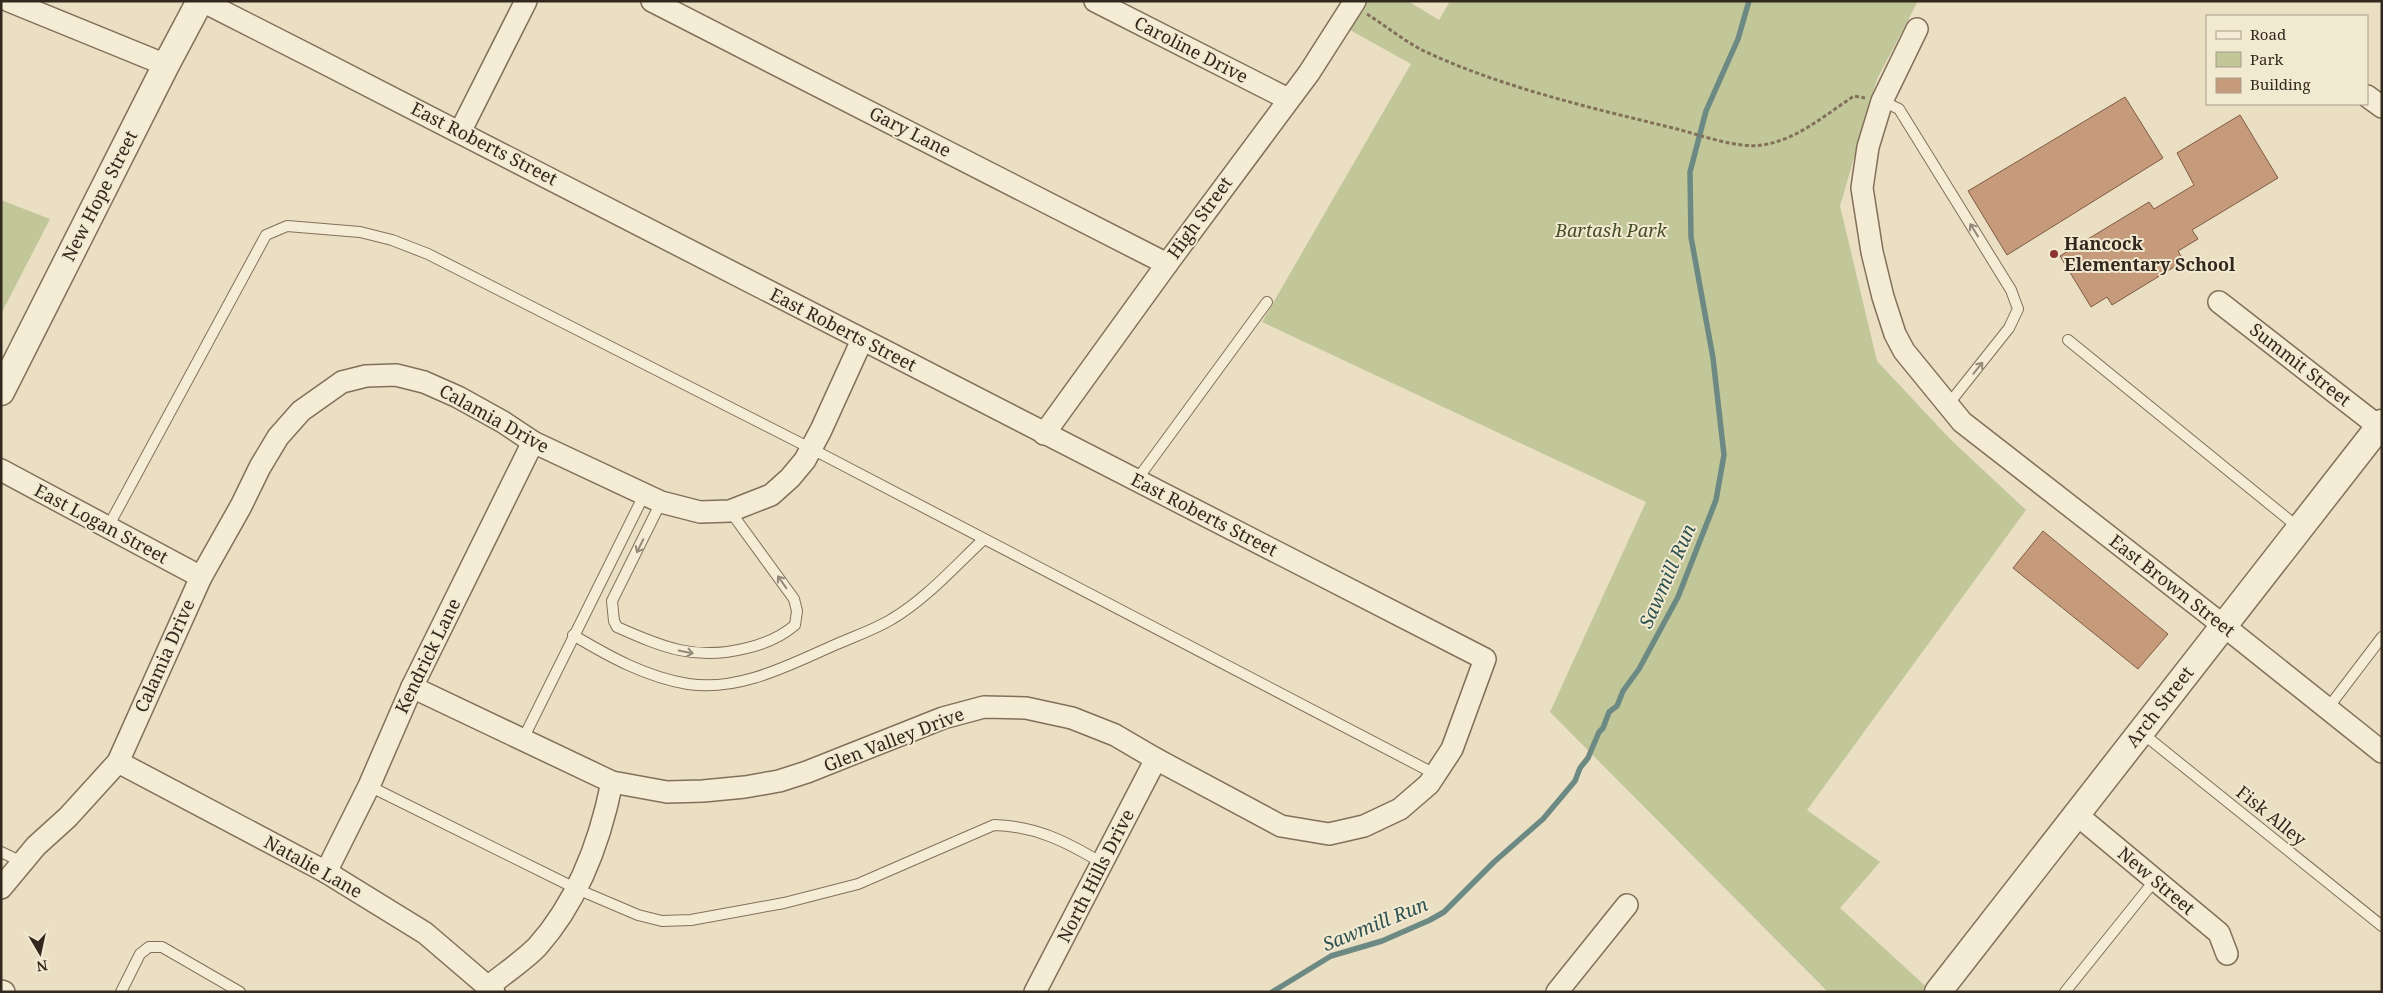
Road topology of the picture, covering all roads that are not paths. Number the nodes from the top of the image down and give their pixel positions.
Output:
1 (9, 1) edge
2 (201, 1) edge
3 (526, 1) edge
4 (652, 1) edge
5 (1095, 1) edge
6 (1354, 4) edge
7 (1917, 29) dead end
8 (166, 64) junction
9 (2368, 97) edge
10 (1288, 99) junction
11 (1882, 101) junction
12 (2382, 107) edge
13 (460, 132) junction
14 (1167, 264) junction
15 (1267, 302) dead end
16 (2218, 302) dead end
17 (862, 340) junction
18 (2068, 340) dead end
19 (1, 392) edge
20 (1947, 406) junction
21 (2381, 426) edge
22 (1044, 434) junction
23 (533, 442) junction
24 (812, 449) junction
25 (1, 470) edge
26 (1136, 481) junction
27 (653, 498) junction
28 (730, 512) junction
29 (108, 527) junction
30 (2300, 528) junction
31 (984, 539) junction
32 (201, 577) junction
33 (2224, 626) junction
34 (573, 635) junction
35 (2382, 637) edge
36 (1485, 659) joint
37 (412, 687) junction
38 (2328, 708) junction
39 (2141, 732) junction
40 (523, 739) junction
41 (2382, 752) edge
42 (1156, 760) junction
43 (118, 762) junction
44 (1435, 774) junction
45 (612, 782) junction
46 (369, 786) junction
47 (2076, 814) junction
48 (1, 852) edge
49 (22, 862) junction
50 (1102, 863) junction
51 (326, 872) junction
52 (2155, 880) junction
53 (1, 888) edge
54 (577, 888) junction
55 (1627, 905) dead end
56 (2382, 926) edge
57 (2227, 954) dead end
58 (492, 989) edge
59 (2070, 990) edge
60 (121, 992) edge
61 (240, 992) edge
62 (1035, 992) edge
63 (1557, 992) edge
64 (1938, 992) edge

1 - 8 street
2 - 8 street, New Hope Street
2 - 13 street, East Roberts Street
3 - 13 street
4 - 14 street, Gary Lane
5 - 10 street, Caroline Drive
6 - 10 street, High Street
7 - 11 street, East Brown Street
8 - 19 street, New Hope Street
9 - 12 street
10 - 14 street, High Street
11 - 20 street, East Brown Street
20 -> 11 lane
13 - 17 street, East Roberts Street
14 - 22 street, High Street
15 - 26 lane
16 - 21 street, Summit Street
17 - 22 street, East Roberts Street
17 - 24 street, Calamia Drive
18 - 30 lane
20 - 33 street, East Brown Street
21 - 30 street, Arch Street
22 - 26 street, East Roberts Street
23 - 27 street, Calamia Drive
23 - 32 street, Calamia Drive
23 - 37 street, Kendrick Lane
24 - 28 street, Calamia Drive
24 - 29 lane
24 - 31 lane
25 - 29 street, East Logan Street
26 - 36 street, East Roberts Street
27 - 28 street, Calamia Drive
27 -> 28 lane
27 - 34 lane
29 - 32 street, East Logan Street
30 - 33 street, Arch Street
31 - 34 lane
31 - 44 lane
32 - 43 street, Calamia Drive
33 - 38 street, East Brown Street
33 - 39 street, Arch Street
34 - 40 lane
35 - 38 lane
36 - 44 street, Glen Valley Drive
37 - 40 street, Glen Valley Drive
37 - 46 street, Kendrick Lane
38 - 41 street, East Brown Street
39 - 47 street, Arch Street
39 - 56 lane, Fisk Alley
40 - 45 street, Glen Valley Drive
42 - 44 street, Glen Valley Drive
42 - 45 street, Glen Valley Drive
42 - 50 street, North Hills Drive
43 - 49 street, Calamia Drive
43 - 51 street, Natalie Lane
45 - 54 street
46 - 51 street, Kendrick Lane
46 - 54 lane
47 - 52 street, New Street
47 - 64 street, Arch Street
48 - 49 lane
49 - 53 street, Calamia Drive
50 - 54 lane
50 - 62 street, North Hills Drive
51 - 58 street, Natalie Lane
52 - 57 street, New Street
52 - 59 lane
54 - 58 street
55 - 63 street
60 - 61 lane

